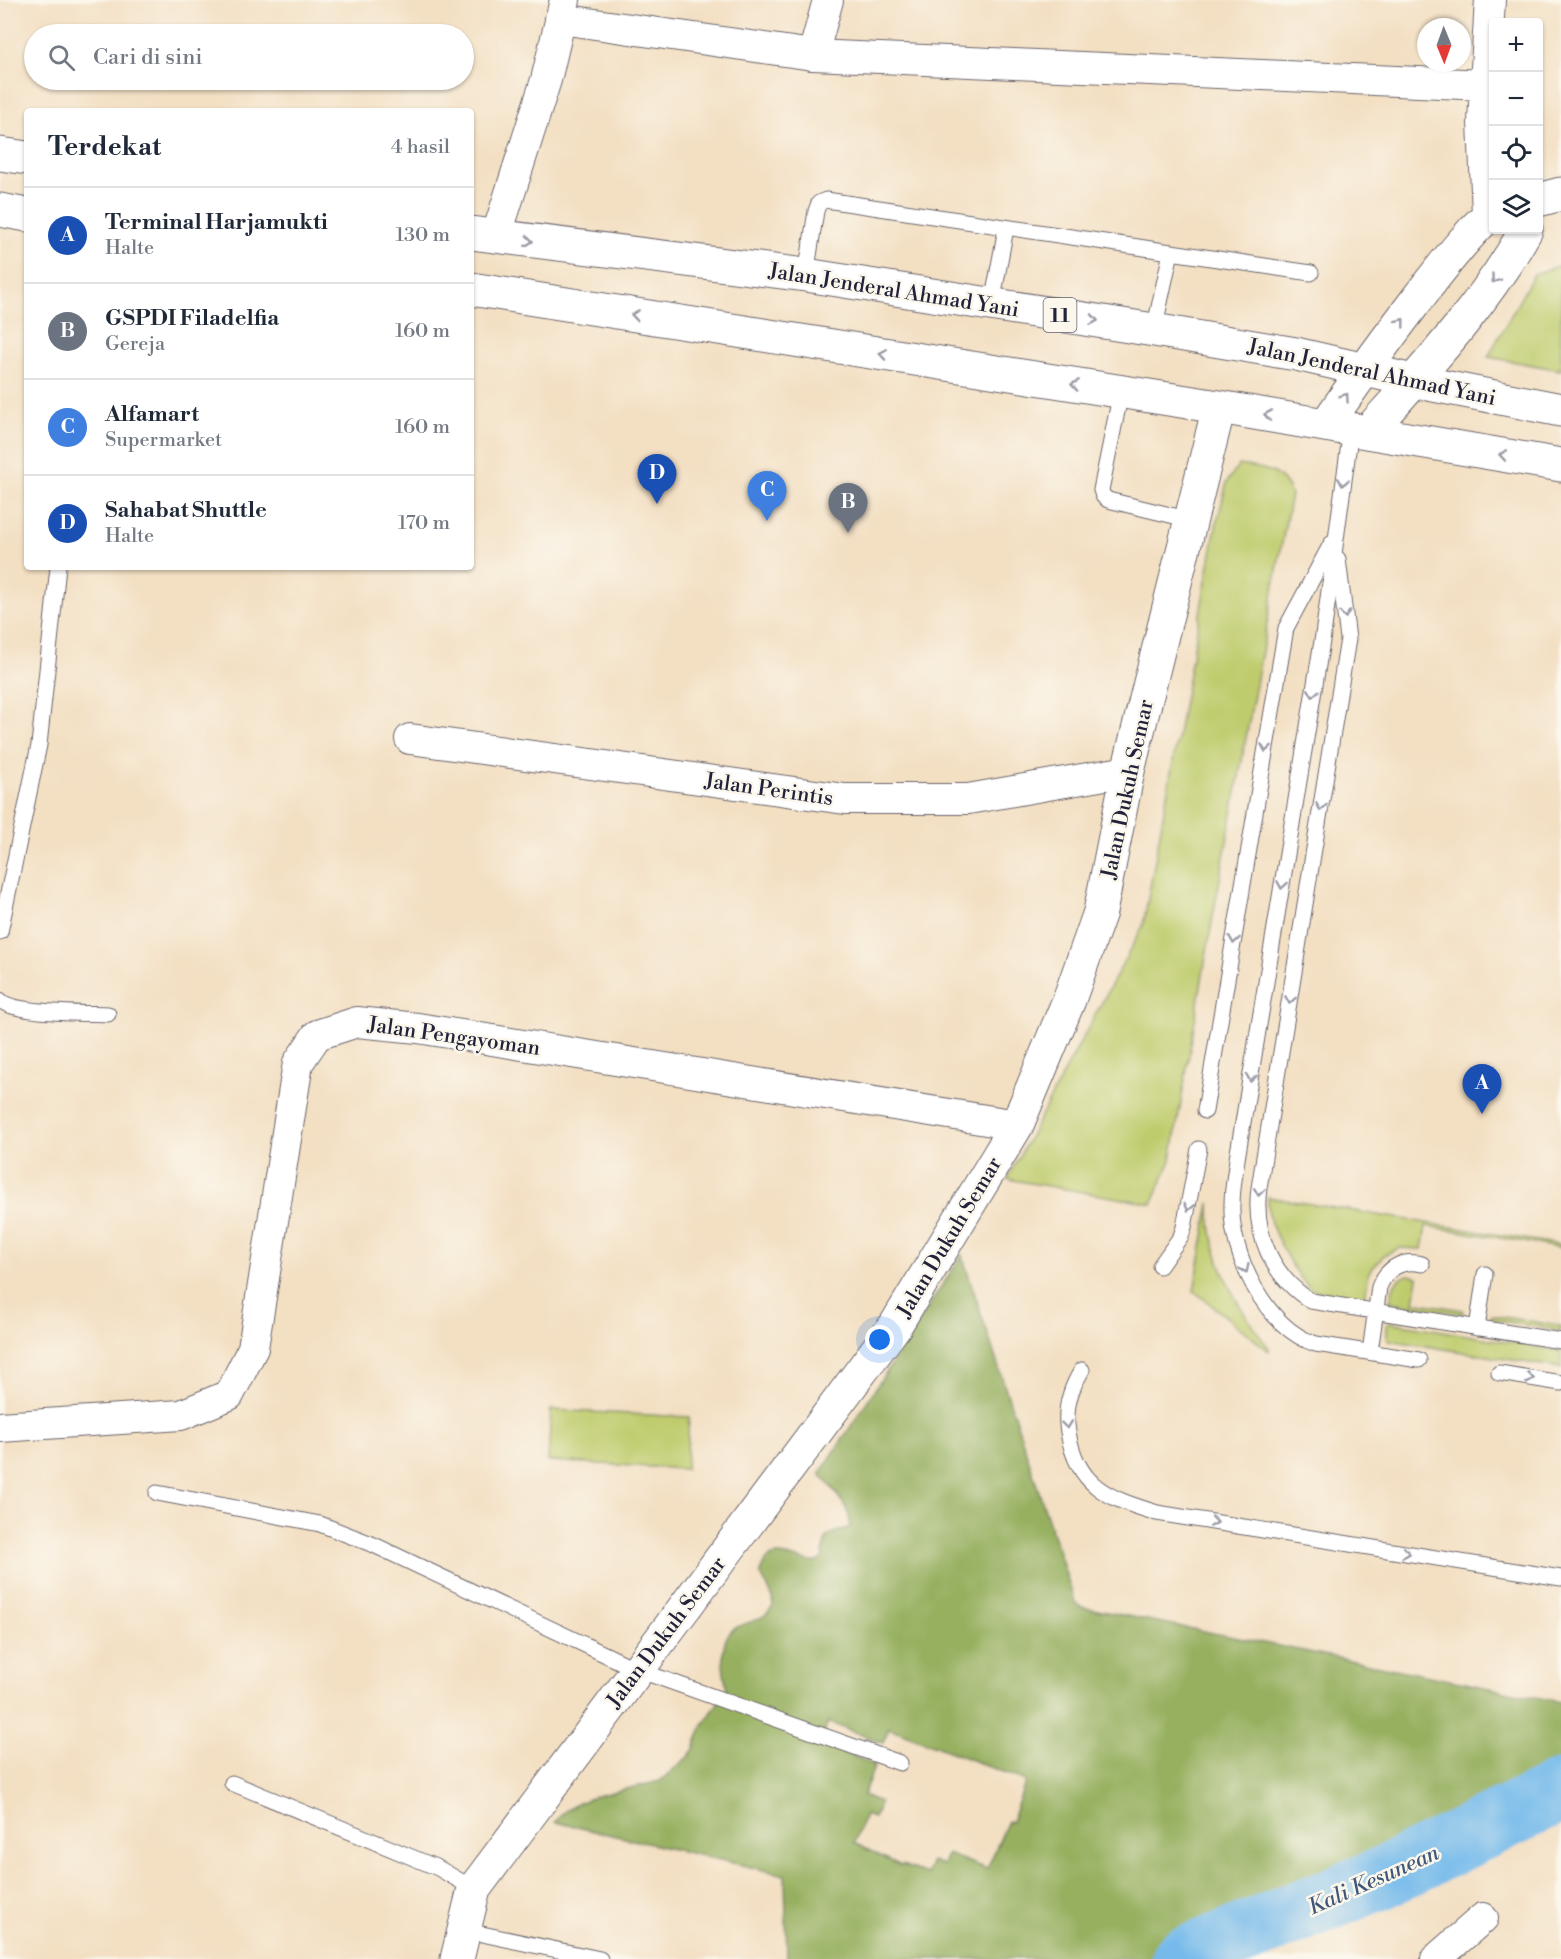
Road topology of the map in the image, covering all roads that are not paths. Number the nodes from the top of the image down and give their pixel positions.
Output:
1 (828, 0) edge
2 (1490, 0) edge
3 (562, 9) edge
4 (813, 55) junction
5 (1485, 86) junction
6 (0, 154) edge
7 (24, 158) edge
8 (1489, 201) edge
9 (0, 210) edge
10 (24, 214) edge
11 (1489, 215) edge
12 (1006, 228) junction
13 (1524, 234) edge
14 (484, 235) edge
15 (1171, 252) junction
16 (1311, 273) dead end
17 (806, 275) junction
18 (474, 289) edge
19 (992, 304) junction
20 (1154, 330) junction
21 (1365, 369) junction
22 (1413, 381) junction
23 (1121, 392) junction
24 (1219, 407) junction
25 (1561, 410) edge
26 (1348, 429) junction
27 (1561, 465) edge
28 (1191, 520) junction
29 (1335, 536) junction
30 (58, 570) edge
31 (410, 739) dead end
32 (1128, 771) junction
33 (0, 932) edge
34 (0, 1000) edge
35 (108, 1014) dead end
36 (1205, 1112) dead end
37 (1017, 1125) junction
38 (1199, 1149) dead end
39 (1422, 1264) dead end
40 (1160, 1266) dead end
41 (1485, 1274) dead end
42 (1376, 1311) junction
43 (1477, 1328) junction
44 (1561, 1341) edge
45 (1370, 1352) junction
46 (1419, 1360) dead end
47 (1082, 1370) dead end
48 (1500, 1373) dead end
49 (1561, 1383) edge
50 (0, 1427) edge
51 (157, 1493) dead end
52 (1561, 1578) edge
53 (638, 1670) junction
54 (900, 1762) dead end
55 (232, 1783) dead end
56 (474, 1889) junction
57 (1483, 1918) dead end
58 (460, 1945) edge
59 (600, 1959) edge
60 (1436, 1959) edge

1 - 4 street
2 - 5 street
3 - 4 street
3 - 14 street
4 - 5 street
5 - 8 street
6 - 7 main road
9 - 10 main road
21 -> 11 main road
12 - 15 lane
12 - 17 lane
12 - 19 lane
13 -> 22 main road
14 -> 17 main road, Jalan Jenderal Ahmad Yani / 11
15 - 16 lane
15 - 20 lane
17 - 19 main road, Jalan Jenderal Ahmad Yani / 11
23 -> 18 main road
19 -> 20 main road, Jalan Jenderal Ahmad Yani / 11
20 - 21 main road, Jalan Jenderal Ahmad Yani / 11
21 - 22 main road, Jalan Jenderal Ahmad Yani / 11
26 -> 21 main road
22 - 25 main road, Jalan Jenderal Ahmad Yani / 11
22 - 26 main road
23 - 24 main road
23 - 28 lane
26 -> 24 main road
24 - 28 main road, Jalan Dukuh Semar
27 -> 26 main road
26 -> 29 lane
28 - 32 main road, Jalan Dukuh Semar
29 -> 36 lane
29 -> 42 lane
29 -> 45 lane
30 - 33 lane
31 - 32 street, Jalan Perintis
32 - 37 main road, Jalan Dukuh Semar
34 - 35 lane
37 - 50 street, Jalan Pengayoman
37 - 53 main road, Jalan Dukuh Semar
38 -> 40 lane
39 - 42 lane
41 - 43 lane
42 - 43 lane
42 - 45 lane
43 - 44 lane
45 - 46 lane
47 -> 52 lane
48 -> 49 lane
51 - 53 lane
53 - 54 lane
53 - 56 main road, Jalan Dukuh Semar
55 - 56 lane
56 - 58 main road, Jalan Dukuh Semar
57 - 60 street
58 - 59 lane

